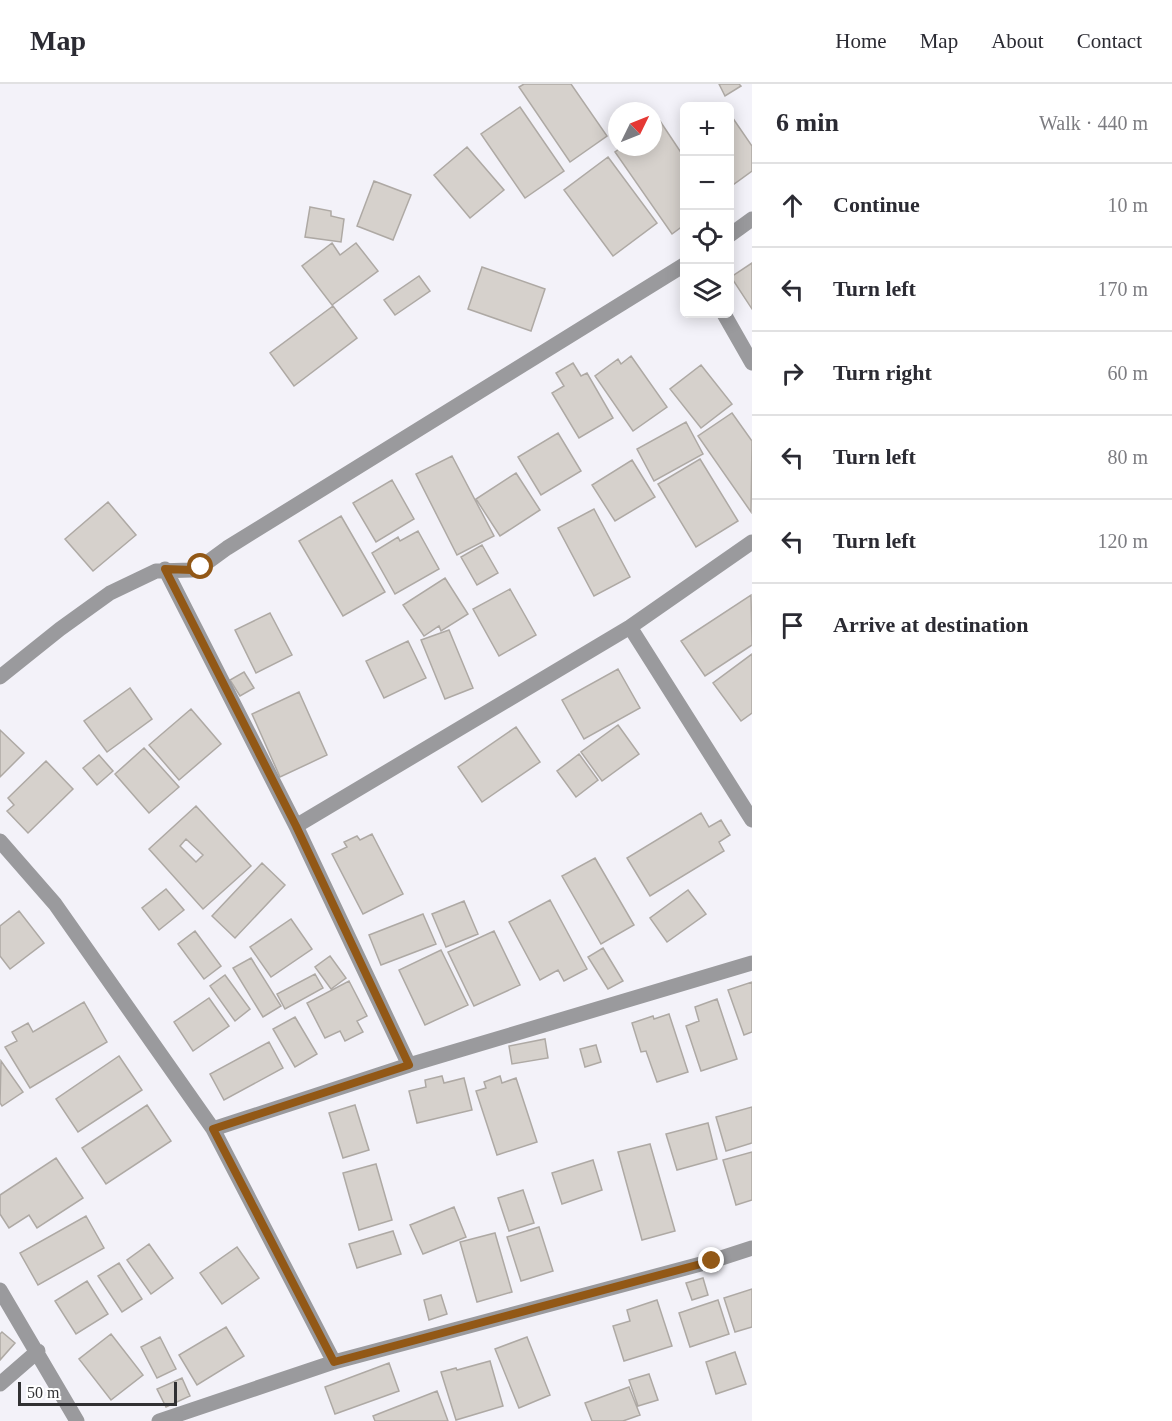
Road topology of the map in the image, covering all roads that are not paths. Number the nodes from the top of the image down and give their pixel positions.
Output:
1 (752, 219) edge
2 (734, 231) edge
3 (680, 267) edge
4 (726, 318) edge
5 (752, 363) edge
6 (752, 542) edge
7 (165, 569) junction
8 (630, 627) junction
9 (0, 677) edge
10 (752, 820) edge
11 (296, 826) junction
12 (0, 841) edge
13 (752, 963) edge
14 (409, 1065) junction
15 (213, 1129) junction
16 (752, 1248) edge
17 (0, 1290) edge
18 (38, 1351) junction
19 (334, 1362) junction
20 (0, 1384) edge
21 (77, 1421) edge
22 (159, 1421) edge

1 - 2 street
3 - 7 street
4 - 5 street
6 - 8 street
7 - 9 street
7 - 11 street
8 - 10 street
8 - 11 street
11 - 14 street
12 - 15 street
13 - 14 street
14 - 15 street
15 - 19 street
16 - 19 street
17 - 18 street
18 - 20 street
18 - 21 street
19 - 22 street

